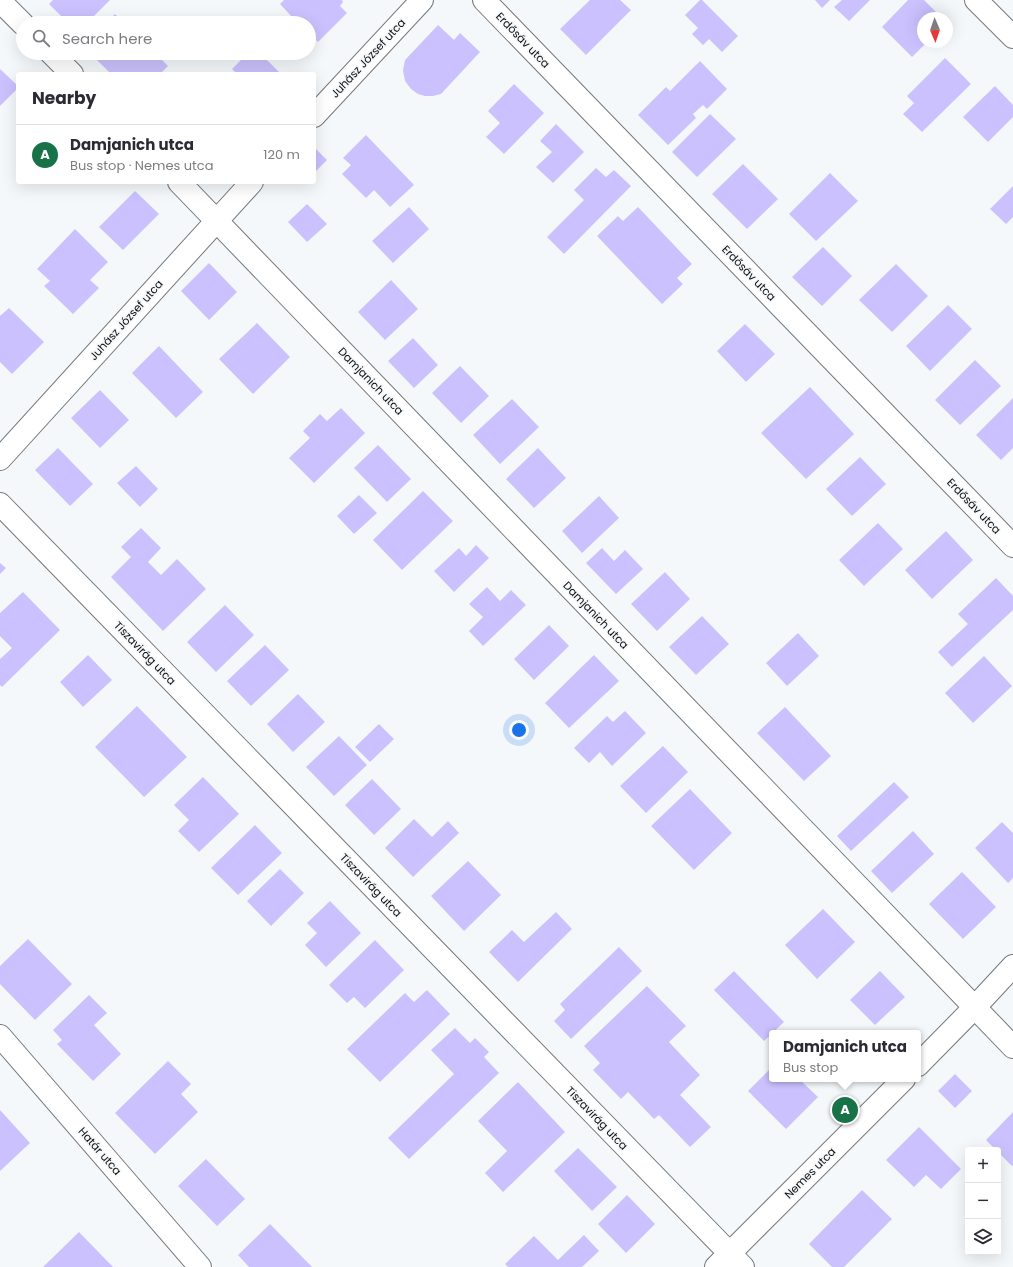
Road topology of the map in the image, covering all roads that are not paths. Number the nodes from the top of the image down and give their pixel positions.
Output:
1 (422, 0) edge
2 (484, 0) edge
3 (976, 0) edge
4 (0, 1) edge
5 (16, 17) edge
6 (1013, 37) edge
7 (58, 60) edge
8 (70, 72) edge
9 (316, 114) edge
10 (181, 184) edge
11 (250, 184) edge
12 (217, 220) junction
13 (0, 459) edge
14 (0, 504) edge
15 (1013, 546) edge
16 (1013, 966) edge
17 (974, 1008) junction
18 (0, 1036) edge
19 (1013, 1048) edge
20 (921, 1062) edge
21 (901, 1082) edge
22 (729, 1262) edge
23 (199, 1266) edge

1 - 9 street, Juhász József utca
2 - 15 street, Erdősáv utca
3 - 6 street
4 - 5 street
7 - 8 street
10 - 12 street, Damjanich utca
11 - 12 street, Juhász József utca
12 - 13 street, Juhász József utca
12 - 17 street, Damjanich utca
14 - 22 street, Tiszavirág utca
16 - 17 street
17 - 19 street, Damjanich utca
17 - 20 street
18 - 23 street, Határ utca
21 - 22 street, Nemes utca

